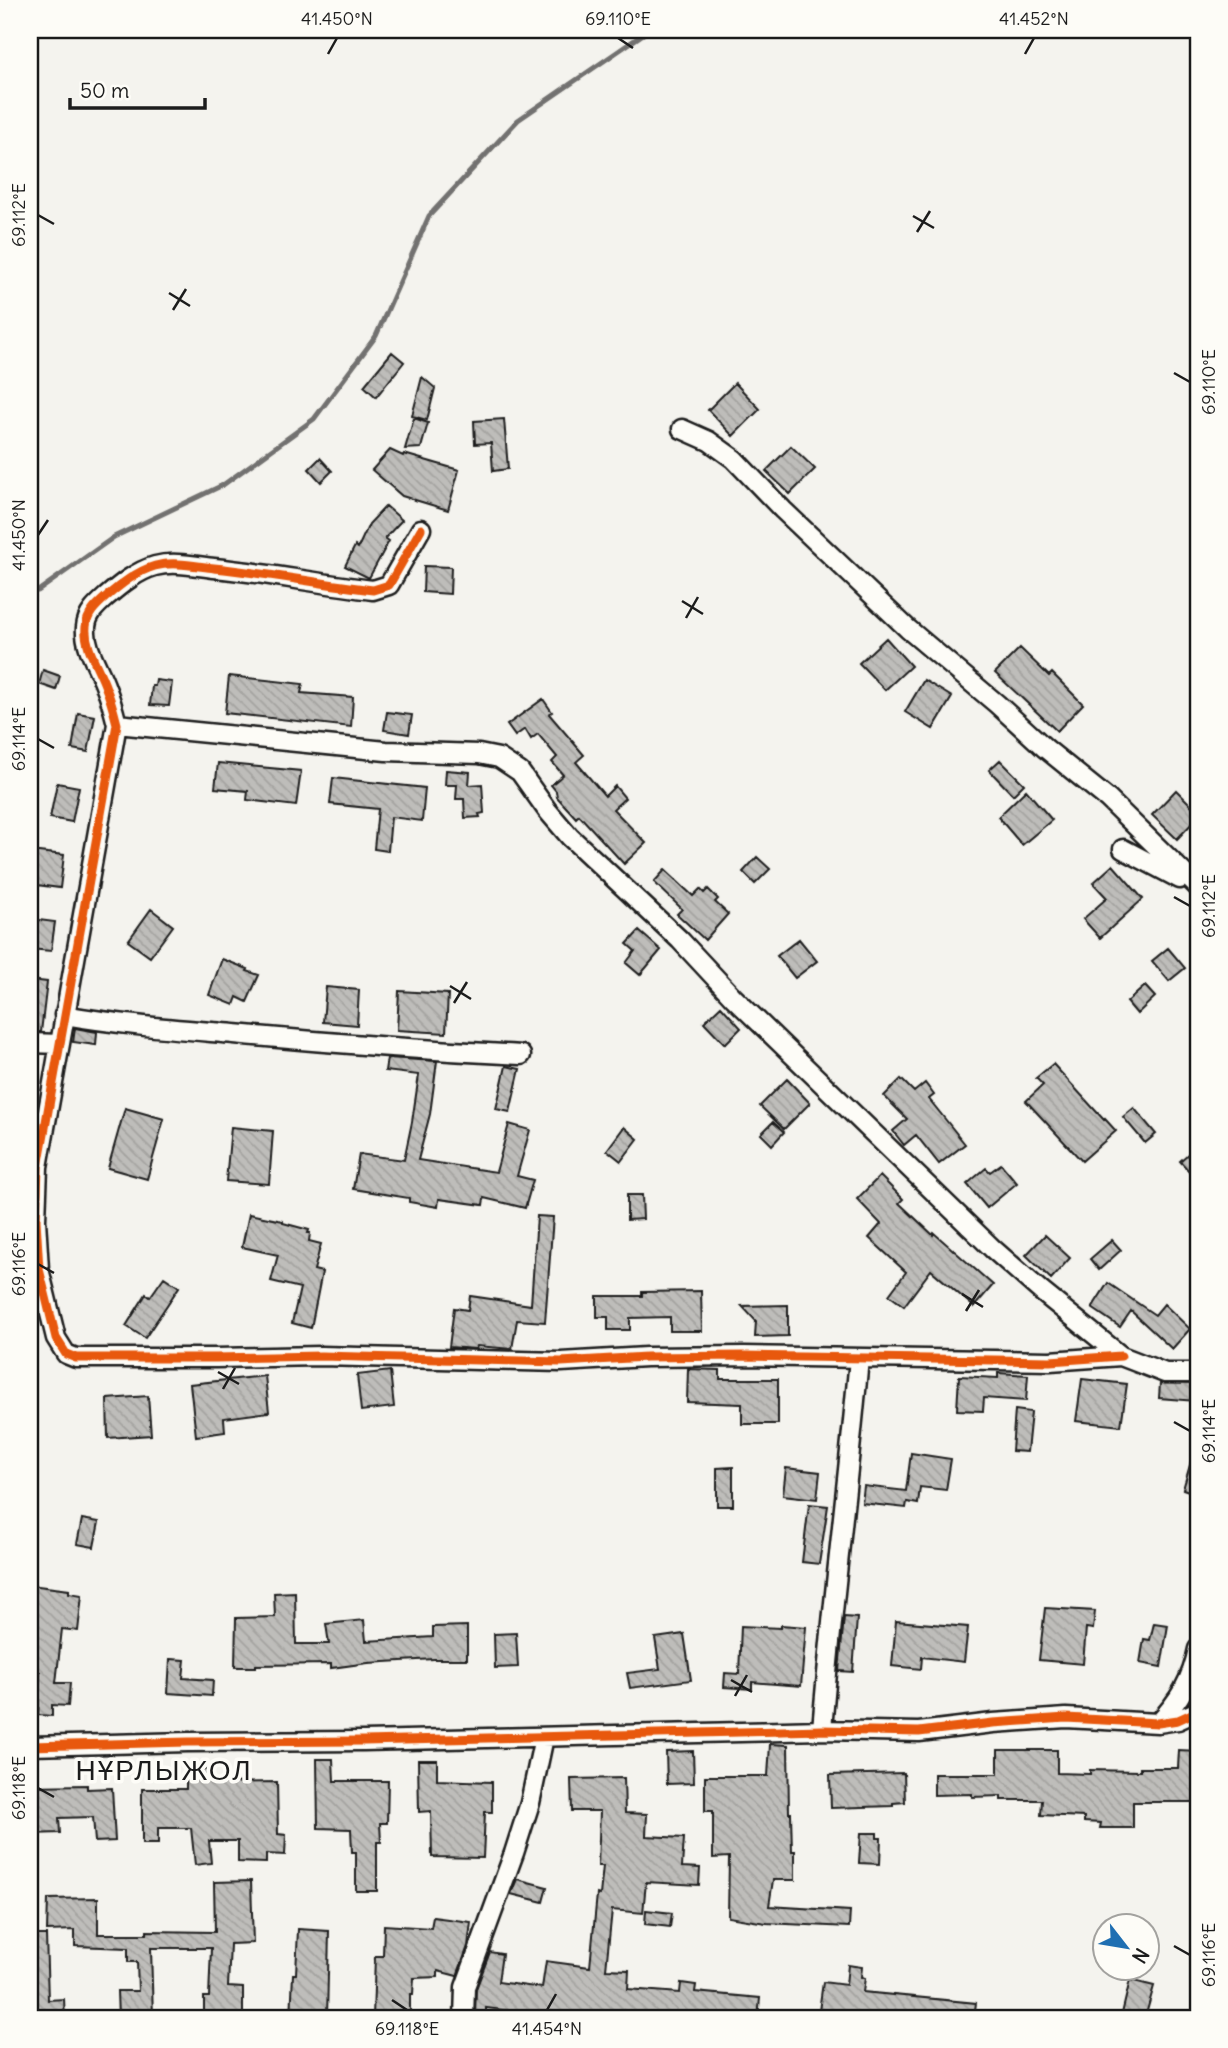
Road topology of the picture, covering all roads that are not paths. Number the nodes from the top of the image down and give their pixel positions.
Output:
1 (682, 429) dead end
2 (421, 529) dead end
3 (117, 724) junction
4 (1123, 849) dead end
5 (1198, 888) edge
6 (64, 1015) junction
7 (30, 1043) edge
8 (60, 1044) junction
9 (521, 1055) dead end
10 (1121, 1356) junction
11 (859, 1358) junction
12 (1198, 1373) edge
13 (1198, 1650) edge
14 (1198, 1712) edge
15 (1157, 1723) junction
16 (822, 1730) junction
17 (544, 1737) junction
18 (30, 1746) edge
19 (464, 2018) edge

1 - 5 street
2 - 3 street
3 - 6 street
3 - 10 street
4 - 5 street
6 - 8 street
6 - 9 street
7 - 8 street
8 - 11 street
10 - 11 street
10 - 12 street
11 - 16 street
13 - 15 street
14 - 15 street
15 - 16 street
16 - 17 street
17 - 18 street
17 - 19 street

